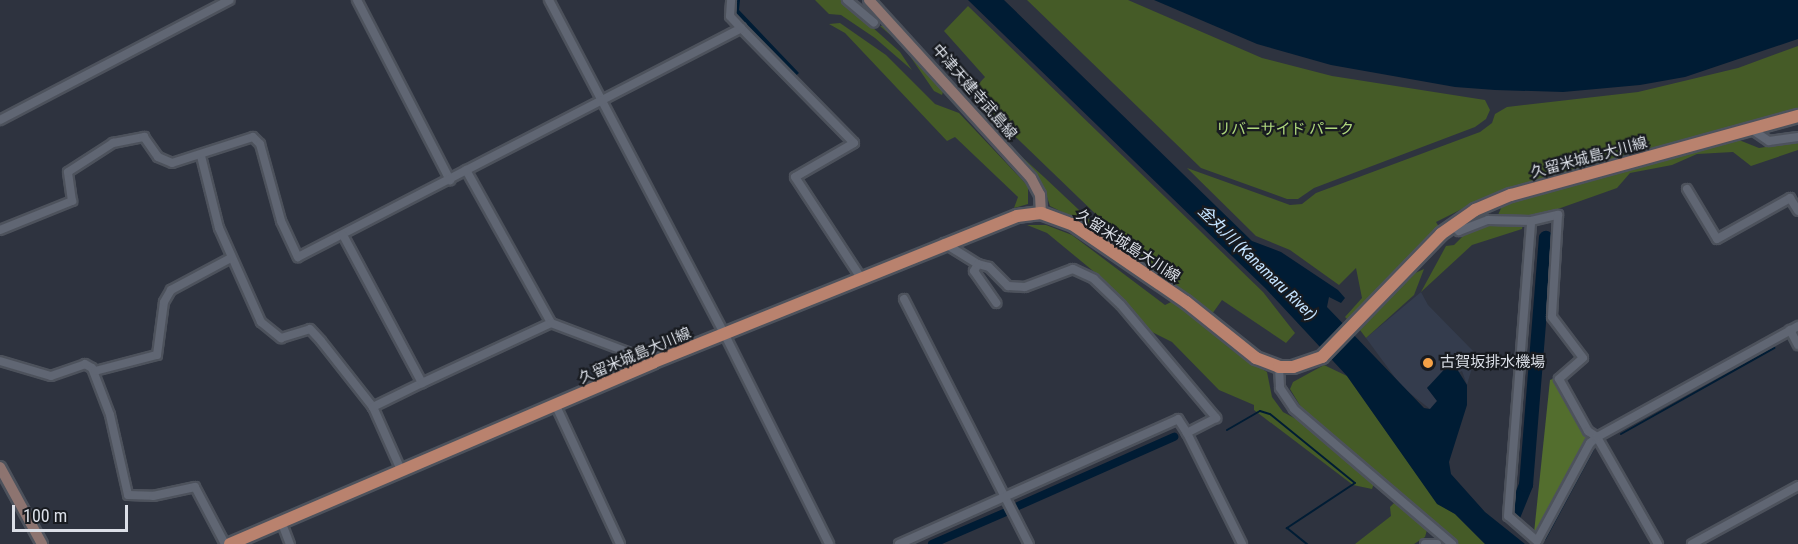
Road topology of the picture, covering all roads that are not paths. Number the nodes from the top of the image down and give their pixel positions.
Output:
1 (230, 0) edge
2 (357, 0) edge
3 (549, 0) edge
4 (731, 0) edge
5 (847, 0) edge
6 (869, 0) edge
7 (874, 23) dead end
8 (741, 28) junction
9 (603, 99) junction
10 (1798, 116) edge
11 (0, 120) edge
12 (1754, 131) junction
13 (1798, 137) edge
14 (201, 156) junction
15 (466, 170) junction
16 (450, 180) junction
17 (1687, 189) dead end
18 (1798, 211) edge
19 (1041, 213) junction
20 (1531, 221) junction
21 (1451, 225) junction
22 (0, 230) edge
23 (343, 235) junction
24 (943, 242) junction
25 (231, 258) junction
26 (978, 264) junction
27 (861, 278) junction
28 (904, 298) dead end
29 (996, 303) dead end
30 (550, 322) junction
31 (1798, 326) edge
32 (1790, 330) junction
33 (725, 335) junction
34 (1798, 345) edge
35 (0, 361) edge
36 (654, 362) junction
37 (1279, 367) junction
38 (95, 371) junction
39 (422, 383) junction
40 (556, 406) junction
41 (373, 407) junction
42 (1187, 433) junction
43 (1597, 437) junction
44 (0, 467) edge
45 (401, 471) junction
46 (1798, 486) edge
47 (1006, 496) junction
48 (281, 521) junction
49 (42, 544) edge
50 (225, 544) edge
51 (230, 544) edge
52 (290, 544) edge
53 (620, 544) edge
54 (829, 544) edge
55 (899, 544) edge
56 (1029, 544) edge
57 (1242, 544) edge
58 (1425, 544) edge
59 (1437, 544) edge
60 (1452, 544) edge
61 (1658, 544) edge
62 (1692, 544) edge

1 - 11 street
2 - 16 street
3 - 9 street
4 - 8 street
5 - 7 street
6 - 19 main road, 中津天建寺武島線
8 - 9 street
8 - 27 street
9 - 15 street
9 - 33 street
10 - 12 main road, 久留米城島大川線
12 - 13 street
12 - 21 main road, 久留米城島大川線
14 - 22 street
14 - 23 street
14 - 25 street
15 - 16 street
15 - 30 street
16 - 23 street
17 - 18 street
19 - 24 main road, 久留米城島大川線
19 - 37 main road, 久留米城島大川線
20 - 21 street
20 - 43 street
20 - 43 street
21 - 37 main road, 久留米城島大川線
23 - 39 street
24 - 26 street
24 - 27 main road, 久留米城島大川線
25 - 38 street
25 - 41 street
26 - 29 street
26 - 42 street
27 - 33 main road, 久留米城島大川線
28 - 47 street
30 - 36 street
30 - 39 street
31 - 32 street
32 - 34 street
32 - 43 street
33 - 36 main road, 久留米城島大川線
33 - 54 street
35 - 38 street
36 - 40 main road, 久留米城島大川線
37 - 60 street
38 - 50 street
39 - 41 street
40 - 45 main road, 久留米城島大川線
40 - 53 street
41 - 45 street
42 - 47 street
42 - 57 street
43 - 61 street
44 - 49 main road
45 - 48 main road, 久留米城島大川線
46 - 62 street
47 - 55 street
47 - 56 street
48 - 51 main road, 久留米城島大川線
48 - 52 street
58 - 59 street

